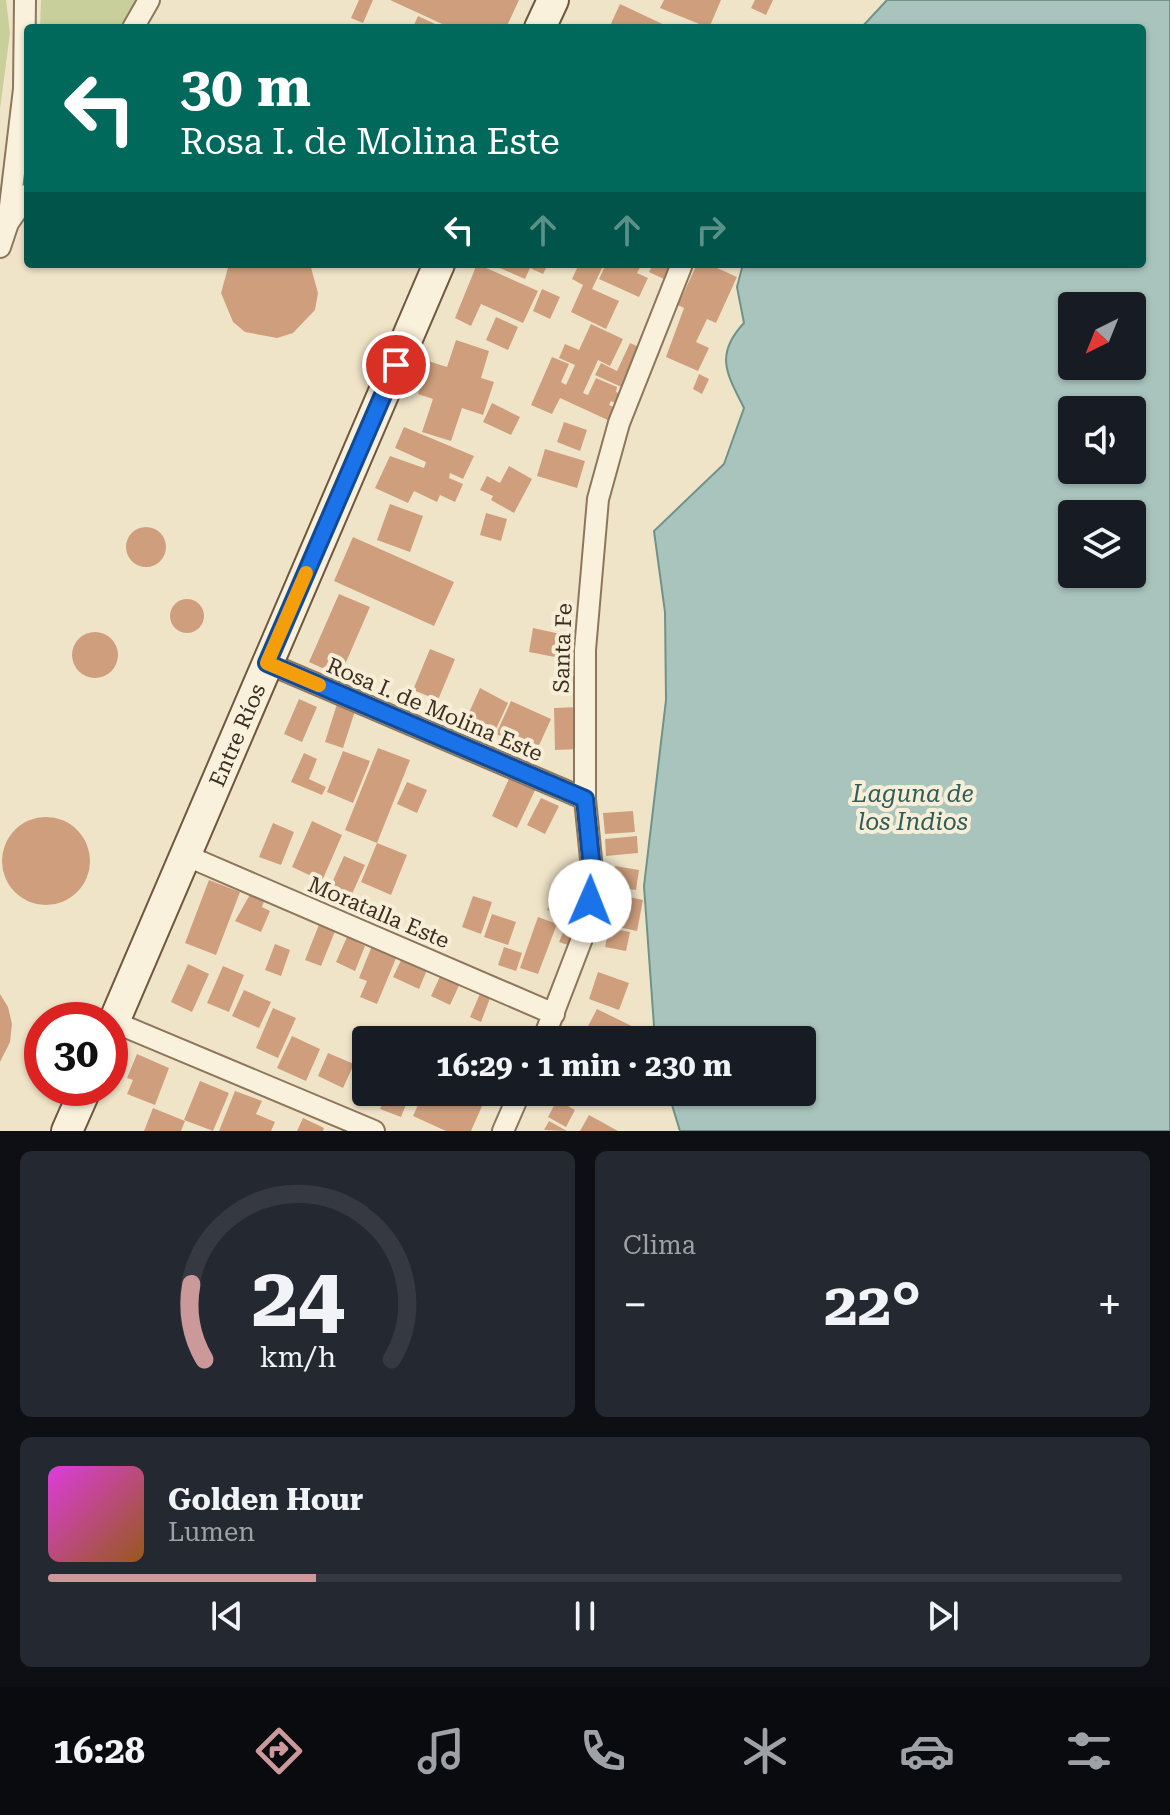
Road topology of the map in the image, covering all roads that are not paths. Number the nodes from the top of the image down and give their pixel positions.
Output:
1 (25, 0) edge
2 (149, 0) edge
3 (553, 0) edge
4 (25, 24) edge
5 (135, 24) edge
6 (542, 24) edge
7 (24, 89) edge
8 (8, 151) edge
9 (24, 200) edge
10 (8, 223) junction
11 (0, 247) edge
12 (437, 268) edge
13 (680, 268) edge
14 (267, 663) junction
15 (585, 799) junction
16 (185, 855) junction
17 (122, 1002) edge
18 (554, 1014) junction
19 (549, 1026) edge
20 (128, 1032) edge
21 (78, 1106) edge
22 (514, 1106) edge
23 (67, 1131) edge
24 (374, 1131) edge
25 (503, 1131) edge

1 - 4 street
2 - 5 street
3 - 6 main road
7 - 8 street
8 - 10 street
9 - 10 street
10 - 11 street
12 - 14 main road, Entre Ríos
13 - 15 street, Santa Fe
14 - 15 street, Rosa I. de Molina Este
14 - 16 main road, Entre Ríos
15 - 18 street, Santa Fe
16 - 17 main road, Entre Ríos
16 - 18 street, Moratalla Este
18 - 19 street, Santa Fe
20 - 24 street
21 - 23 main road
22 - 25 street

